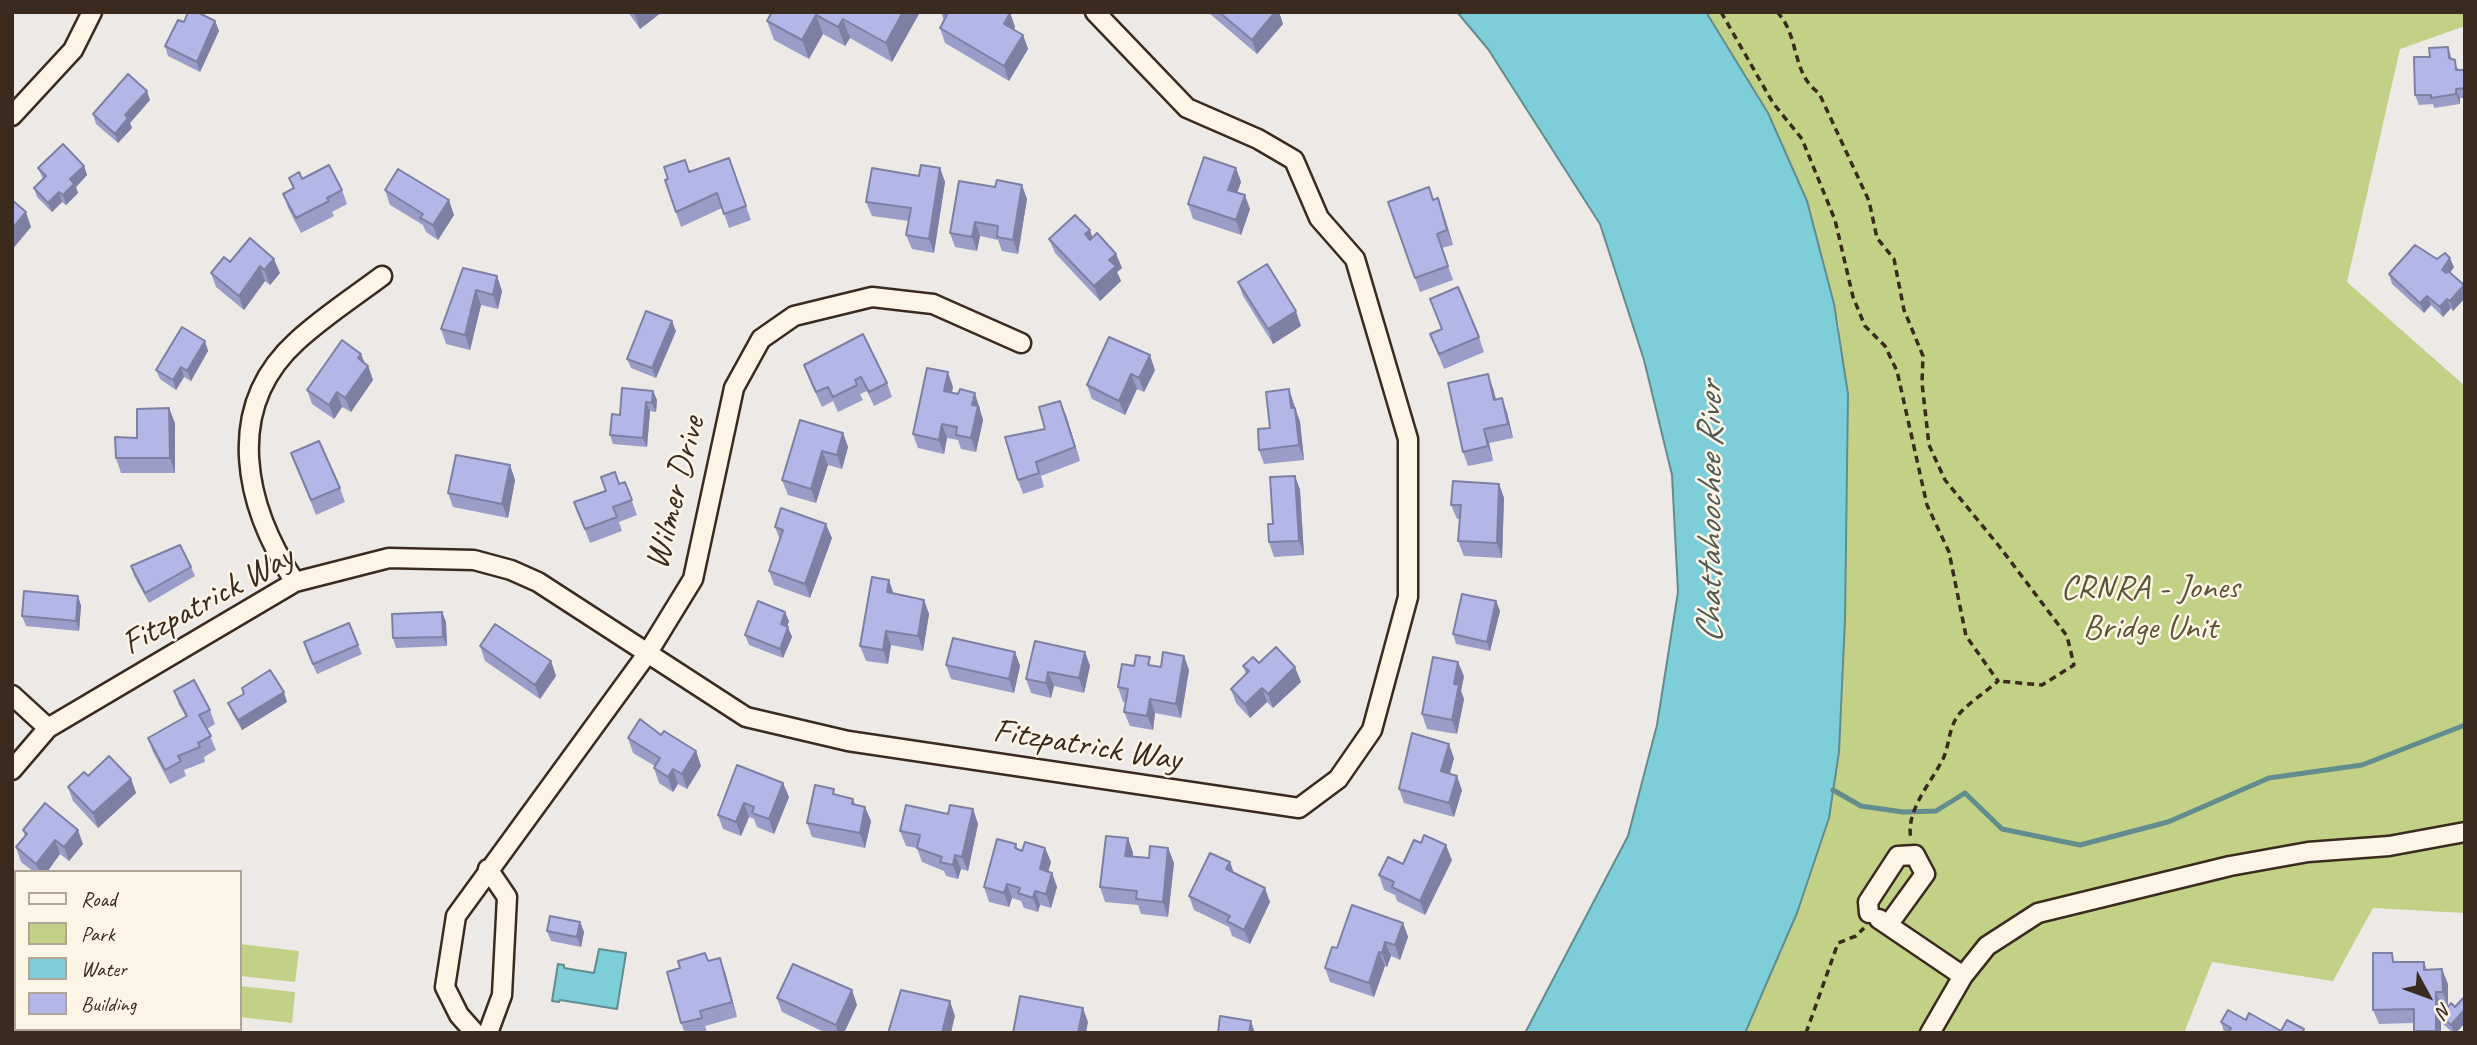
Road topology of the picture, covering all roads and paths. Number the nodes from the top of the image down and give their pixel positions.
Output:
1 (92, 12) edge
2 (1095, 12) edge
3 (1721, 12) edge
4 (1777, 12) edge
5 (12, 117) edge
6 (382, 276) dead end
7 (1021, 343) dead end
8 (295, 582) junction
9 (647, 654) junction
10 (1998, 681) junction
11 (12, 695) edge
12 (48, 728) junction
13 (12, 770) edge
14 (1909, 829) dead end
15 (2465, 832) edge
16 (488, 869) junction
17 (1873, 915) joint
18 (1962, 976) junction
19 (475, 1033) edge
20 (488, 1033) edge
21 (1806, 1033) edge
22 (1930, 1033) edge

1 - 5 street
2 - 9 street, Fitzpatrick Way
3 - 10 path
4 - 10 path
6 - 8 street
7 - 9 street, Wilmer Drive
8 - 9 street, Fitzpatrick Way
8 - 12 street, Fitzpatrick Way
9 - 16 street, Wilmer Drive
10 - 14 path
11 - 12 street
12 - 13 street, Fitzpatrick Way
15 - 18 street
16 - 19 street, Wilmer Drive
16 - 20 street
17 - 18 street
17 - 21 path
18 - 22 street

